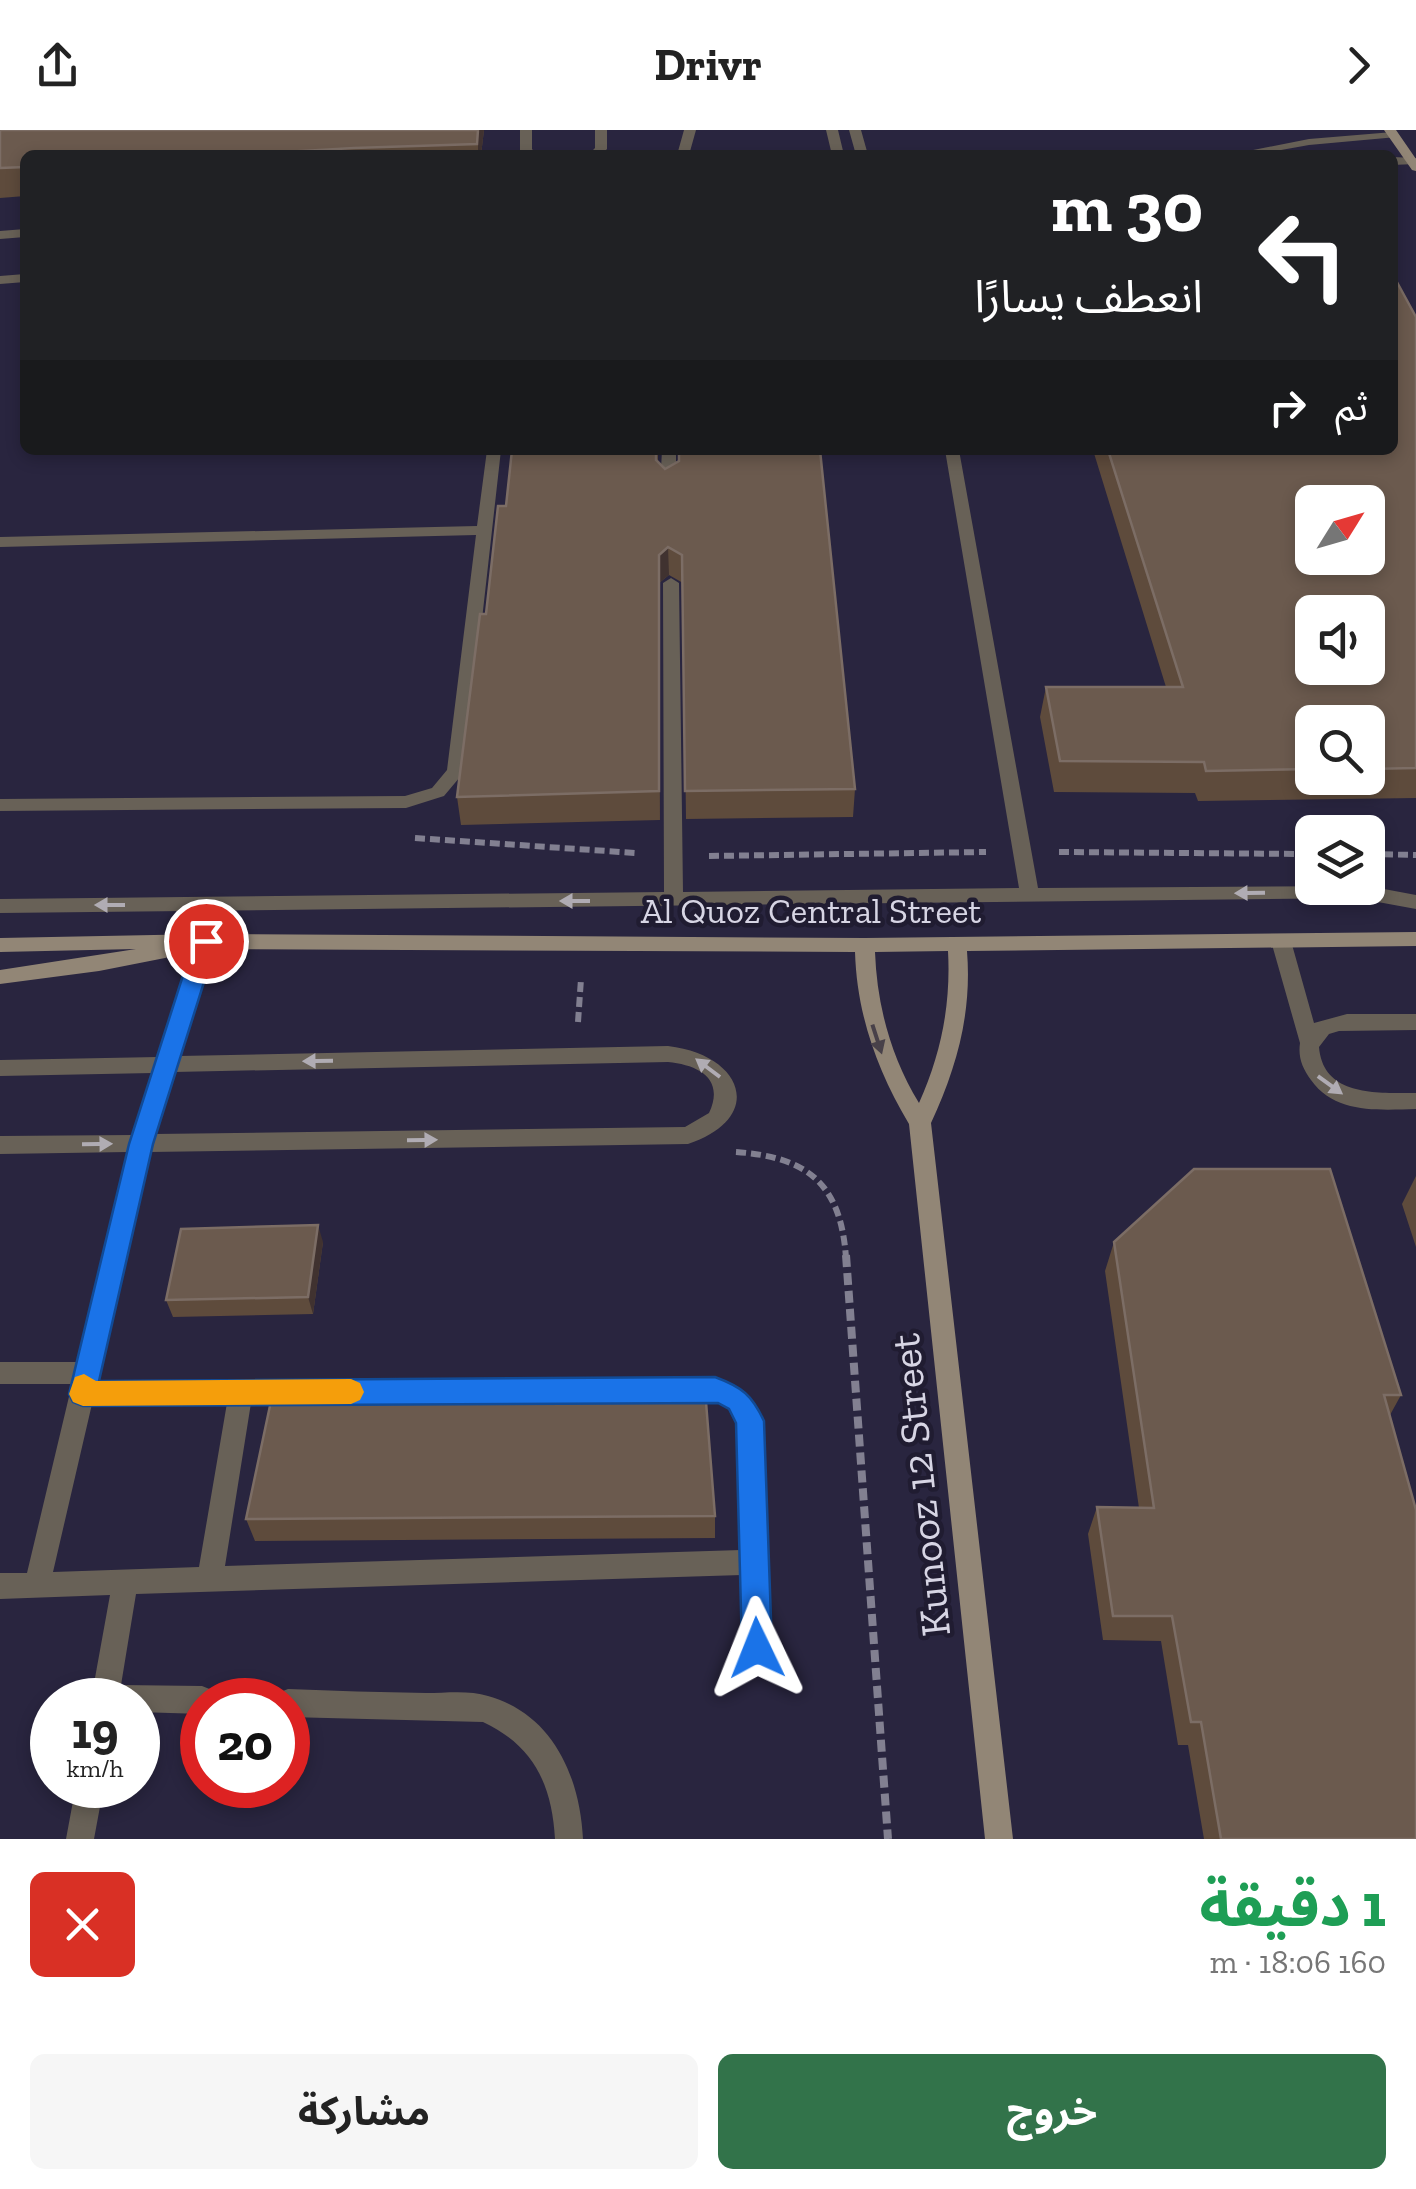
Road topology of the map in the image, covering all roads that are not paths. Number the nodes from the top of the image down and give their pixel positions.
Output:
1 (1391, 132) edge
2 (690, 133) edge
3 (700, 149) dead end
4 (1263, 150) edge
5 (1415, 163) edge
6 (493, 455) edge
7 (669, 455) edge
8 (953, 455) edge
9 (668, 488) edge
10 (484, 530) junction
11 (0, 542) edge
12 (671, 583) edge
13 (0, 804) edge
14 (1030, 896) junction
15 (674, 900) junction
16 (1416, 902) edge
17 (0, 906) edge
18 (1416, 940) edge
19 (206, 941) junction
20 (1281, 941) junction
21 (956, 944) junction
22 (0, 945) edge
23 (865, 945) junction
24 (0, 976) edge
25 (1416, 1022) edge
26 (1309, 1040) junction
27 (166, 1064) junction
28 (0, 1068) edge
29 (1416, 1102) edge
30 (920, 1122) junction
31 (141, 1144) junction
32 (0, 1145) edge
33 (0, 1373) edge
34 (85, 1383) junction
35 (241, 1392) junction
36 (754, 1562) junction
37 (210, 1579) junction
38 (125, 1582) junction
39 (37, 1585) junction
40 (0, 1586) edge
41 (757, 1648) dead end
42 (109, 1678) edge
43 (310, 1704) edge
44 (86, 1808) edge
45 (80, 1839) edge
46 (569, 1839) edge
47 (999, 1839) edge

1 - 4 street
1 - 5 street
2 - 3 street
6 - 10 street
7 - 9 street
8 - 14 street
10 - 11 street
10 - 13 street
12 - 15 street
14 - 15 street
16 -> 14 street
15 -> 17 street
18 - 20 street, Al Quoz Central Street
19 - 22 street, Al Quoz Central Street
19 - 23 street, Al Quoz Central Street
19 - 24 street, Al Quoz Central Street
19 - 27 street
20 - 21 street, Al Quoz Central Street
20 - 26 street
21 - 23 street, Al Quoz Central Street
21 - 30 street
23 -> 30 street, Kunooz 12 Street
25 - 26 street
26 -> 29 street
27 - 28 street
27 - 31 street
31 -> 27 street
30 - 47 street, Kunooz 12 Street
32 -> 31 street
31 - 34 street
33 - 34 street
34 - 35 street
34 - 39 street
35 - 36 street
35 - 37 street
36 - 37 street
36 - 41 street
37 - 38 street
38 - 39 street
38 - 42 street
39 - 40 street
43 - 46 street
44 - 45 street

